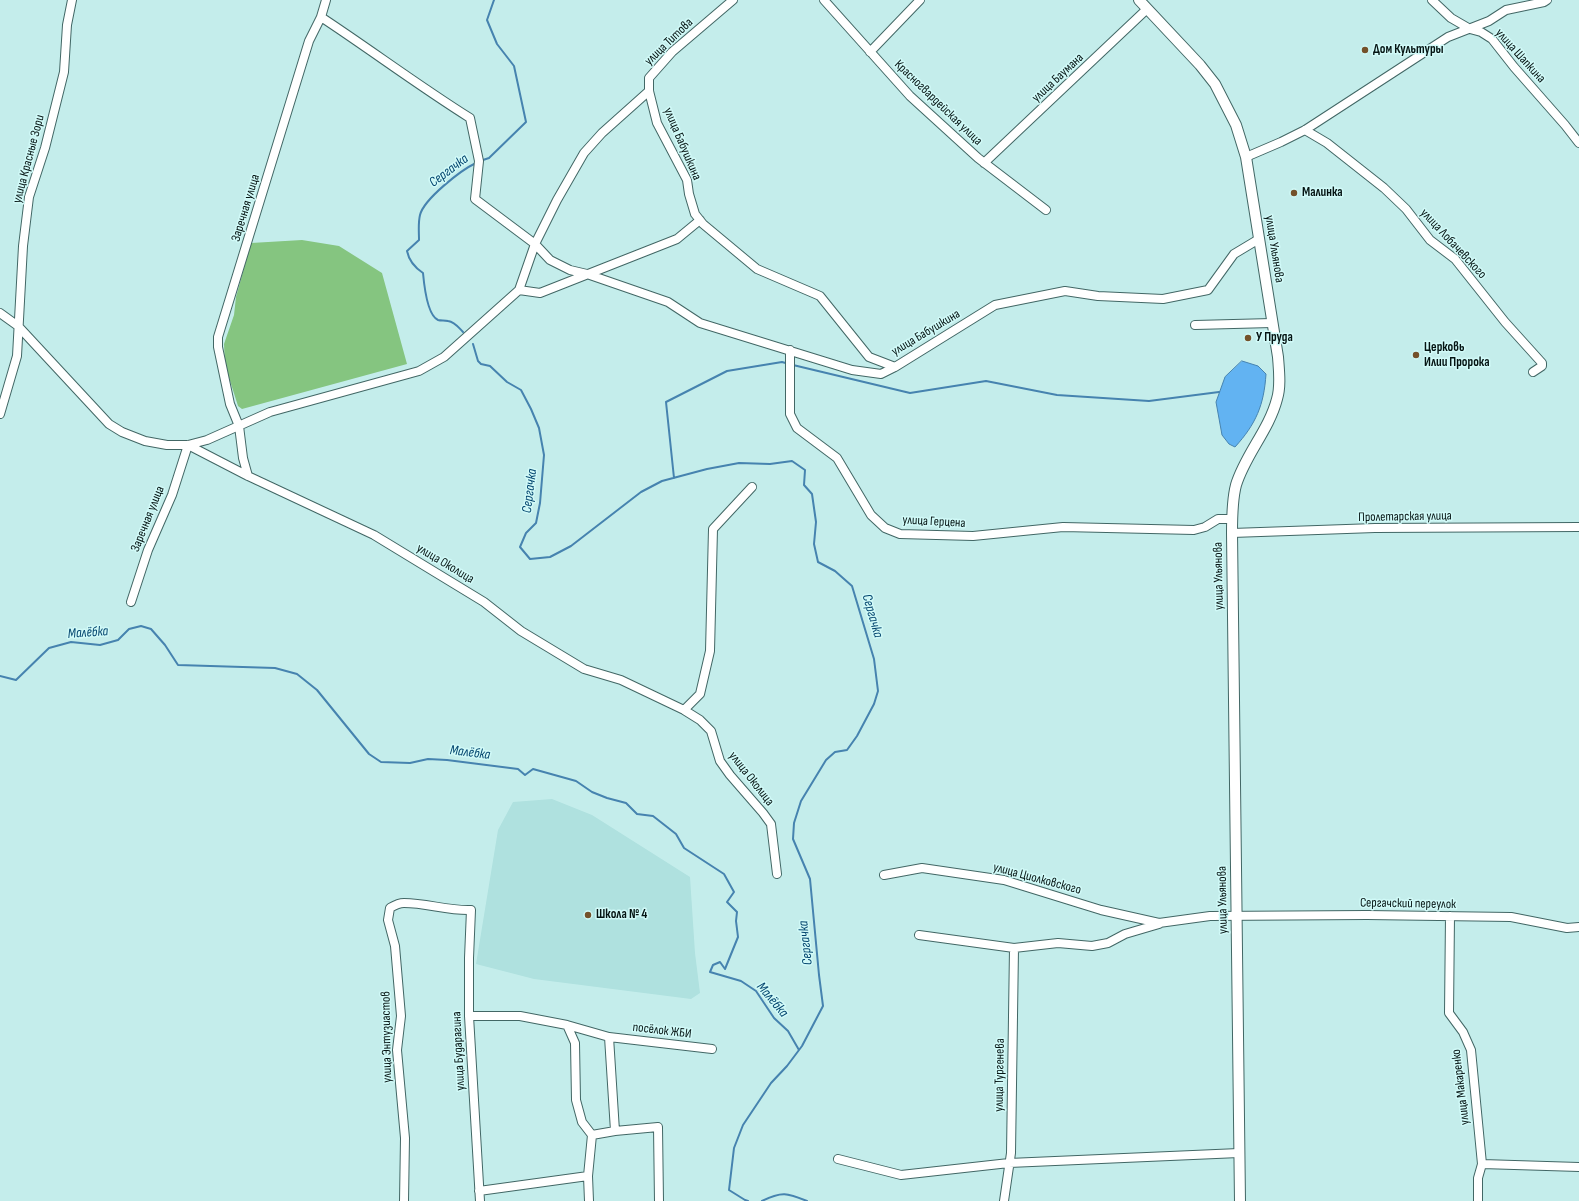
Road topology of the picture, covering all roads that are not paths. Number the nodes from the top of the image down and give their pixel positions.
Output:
1 (72, 0) edge
2 (326, 0) edge
3 (733, 0) edge
4 (824, 0) edge
5 (920, 0) edge
6 (1139, 0) edge
7 (1432, 0) edge
8 (1547, 0) edge
9 (1148, 9) junction
10 (321, 17) junction
11 (1470, 29) junction
12 (870, 52) junction
13 (649, 91) junction
14 (1305, 130) junction
15 (1579, 143) edge
16 (1246, 157) junction
17 (984, 163) junction
18 (1046, 210) dead end
19 (700, 220) junction
20 (1259, 238) junction
21 (535, 244) junction
22 (587, 274) junction
23 (518, 290) junction
24 (0, 313) edge
25 (1272, 323) junction
26 (1195, 325) dead end
27 (18, 326) junction
28 (790, 350) junction
29 (895, 367) junction
30 (1533, 372) dead end
31 (0, 414) edge
32 (239, 426) junction
33 (188, 445) junction
34 (248, 476) junction
35 (752, 487) dead end
36 (1232, 519) junction
37 (1579, 527) edge
38 (1232, 533) junction
39 (131, 602) dead end
40 (684, 710) junction
41 (777, 874) dead end
42 (884, 875) dead end
43 (471, 910) joint
44 (1236, 915) junction
45 (1450, 916) junction
46 (1159, 923) junction
47 (1579, 927) edge
48 (919, 935) dead end
49 (1014, 948) junction
50 (469, 1016) junction
51 (567, 1025) junction
52 (609, 1037) junction
53 (712, 1049) dead end
54 (615, 1131) junction
55 (592, 1135) junction
56 (1239, 1153) junction
57 (838, 1159) dead end
58 (1009, 1163) junction
59 (1482, 1164) junction
60 (1579, 1167) edge
61 (588, 1176) junction
62 (479, 1191) junction
63 (404, 1201) edge
64 (480, 1201) edge
65 (589, 1201) edge
66 (659, 1201) edge
67 (1004, 1201) edge
68 (1240, 1201) edge
69 (1478, 1201) edge

1 - 27 street, улица Красные Зори
2 - 10 street, Заречная улица
3 - 13 street, улица Титова
4 - 12 street, Красногвардейская улица
5 - 12 street
6 - 9 main road, улица Ульянова
7 - 11 street, улица Шапкина
8 - 11 street
9 - 16 main road, улица Ульянова
9 - 17 street, улица Баумана
10 - 21 street
10 - 32 street, Заречная улица
11 - 14 street
11 - 15 street, улица Шапкина
12 - 17 street, Красногвардейская улица
13 - 19 street, улица Бабушкина
13 - 21 street
14 - 16 street
14 - 30 street, улица Лобачевского
16 - 20 main road, улица Ульянова
17 - 18 street, Красногвардейская улица
19 - 22 street
19 - 29 street, улица Бабушкина
20 - 25 main road, улица Ульянова
20 - 29 street, улица Бабушкина
21 - 22 street
21 - 23 street
22 - 23 street
22 - 28 street
23 - 32 street
24 - 27 street
25 - 26 street
25 - 36 main road, улица Ульянова
27 - 31 street
27 - 33 street
28 - 29 street
28 - 36 street, улица Герцена
32 - 33 street
32 - 34 street, Заречная улица
33 - 34 street, улица Околица
33 - 39 street, Заречная улица
34 - 40 street, улица Околица
35 - 40 street
36 - 38 main road, улица Ульянова
37 - 38 street, Пролетарская улица
38 - 44 main road, улица Ульянова
40 - 41 street, улица Околица
42 - 46 street, улица Циолковского
43 - 50 street, улица Бударагина
43 - 63 street, улица Энтузиастов
44 - 45 street, Сергачский переулок
44 - 46 street, улица Циолковского
44 - 56 main road, улица Ульянова
45 - 47 street, Сергачский переулок
45 - 59 street, улица Макаренко
46 - 49 street, улица Циолковского
48 - 49 street, улица Циолковского
49 - 58 street, улица Тургенева
50 - 51 street, посёлок ЖБИ
50 - 62 street, улица Бударагина
51 - 52 street, посёлок ЖБИ
51 - 55 street
52 - 53 street, посёлок ЖБИ
52 - 54 street
54 - 55 street
54 - 66 street
55 - 61 street
56 - 58 street
56 - 68 main road, улица Ульянова
57 - 58 street
58 - 67 street, улица Тургенева
59 - 60 street
59 - 69 street, улица Макаренко
61 - 62 street
61 - 65 street
62 - 64 street, улица Бударагина

